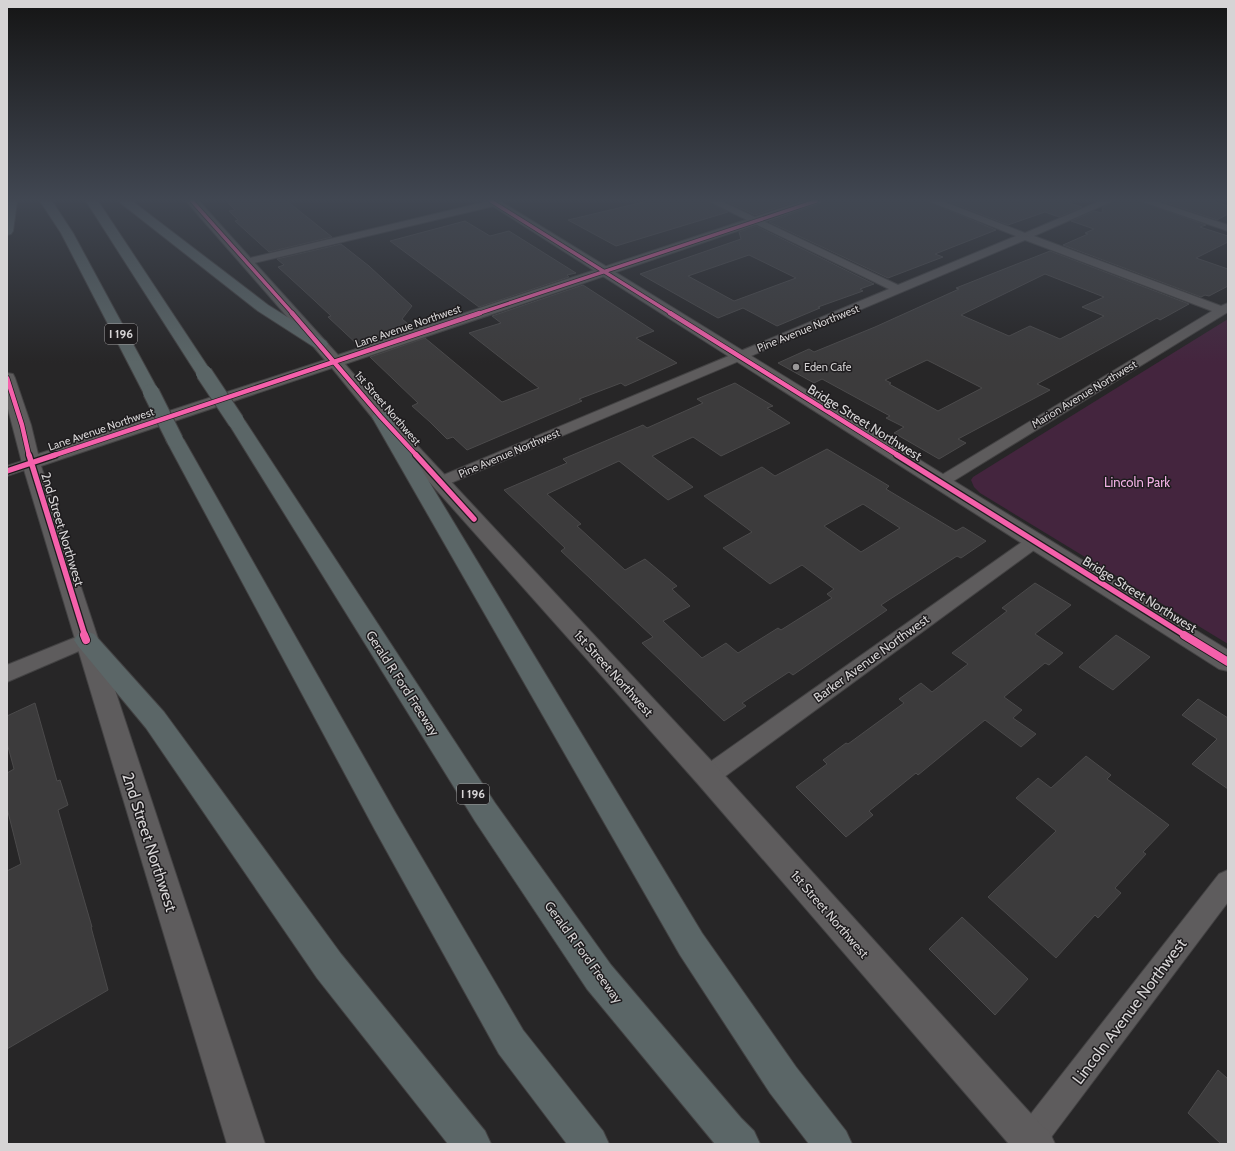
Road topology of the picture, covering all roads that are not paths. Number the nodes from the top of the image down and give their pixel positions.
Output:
1 (78, 255) edge
2 (127, 255) edge
3 (194, 255) edge
4 (240, 255) edge
5 (276, 255) edge
6 (577, 255) edge
7 (657, 255) edge
8 (824, 255) edge
9 (983, 255) edge
10 (1074, 255) edge
11 (246, 262) junction
12 (605, 272) junction
13 (899, 290) junction
14 (1225, 309) edge
15 (320, 344) junction
16 (740, 356) junction
17 (334, 361) junction
18 (7, 378) edge
19 (381, 417) junction
20 (31, 463) junction
21 (7, 471) edge
22 (440, 482) junction
23 (941, 482) junction
24 (1035, 541) junction
25 (86, 640) junction
26 (1228, 662) edge
27 (7, 674) edge
28 (708, 776) junction
29 (1228, 882) edge
30 (1033, 1142) edge
31 (246, 1144) edge
32 (472, 1144) edge
33 (590, 1144) edge
34 (741, 1144) edge
35 (833, 1144) edge

1 - 33 highway, I 196, bridge
2 - 34 highway, Gerald R Ford Freeway / I 196, bridge
3 - 15 highway
4 - 11 street, 1st Street Northwest
5 - 11 street
6 - 12 street, Bridge Street Northwest
7 - 12 street, Lane Avenue Northwest
8 - 13 street
9 - 13 street, Pine Avenue Northwest
10 - 14 street
11 - 15 street, 1st Street Northwest
12 - 16 street, Bridge Street Northwest
12 - 17 street, Lane Avenue Northwest
13 - 16 street, Pine Avenue Northwest
14 - 23 street, Marion Avenue Northwest
15 - 17 street, 1st Street Northwest
16 - 22 street, Pine Avenue Northwest
16 - 23 street, Bridge Street Northwest
17 - 19 street, 1st Street Northwest
17 - 20 street, Lane Avenue Northwest
18 - 20 street, 2nd Street Northwest
19 - 22 street, 1st Street Northwest
19 - 35 highway
20 - 21 street, Lane Avenue Northwest
20 - 25 street, 2nd Street Northwest
22 - 28 street, 1st Street Northwest
23 - 24 street, Bridge Street Northwest
24 - 26 street, Bridge Street Northwest
24 - 28 street, Barker Avenue Northwest
25 - 27 street
25 - 31 street, 2nd Street Northwest
25 - 32 highway
28 - 30 street, 1st Street Northwest
29 - 30 street, Lincoln Avenue Northwest

